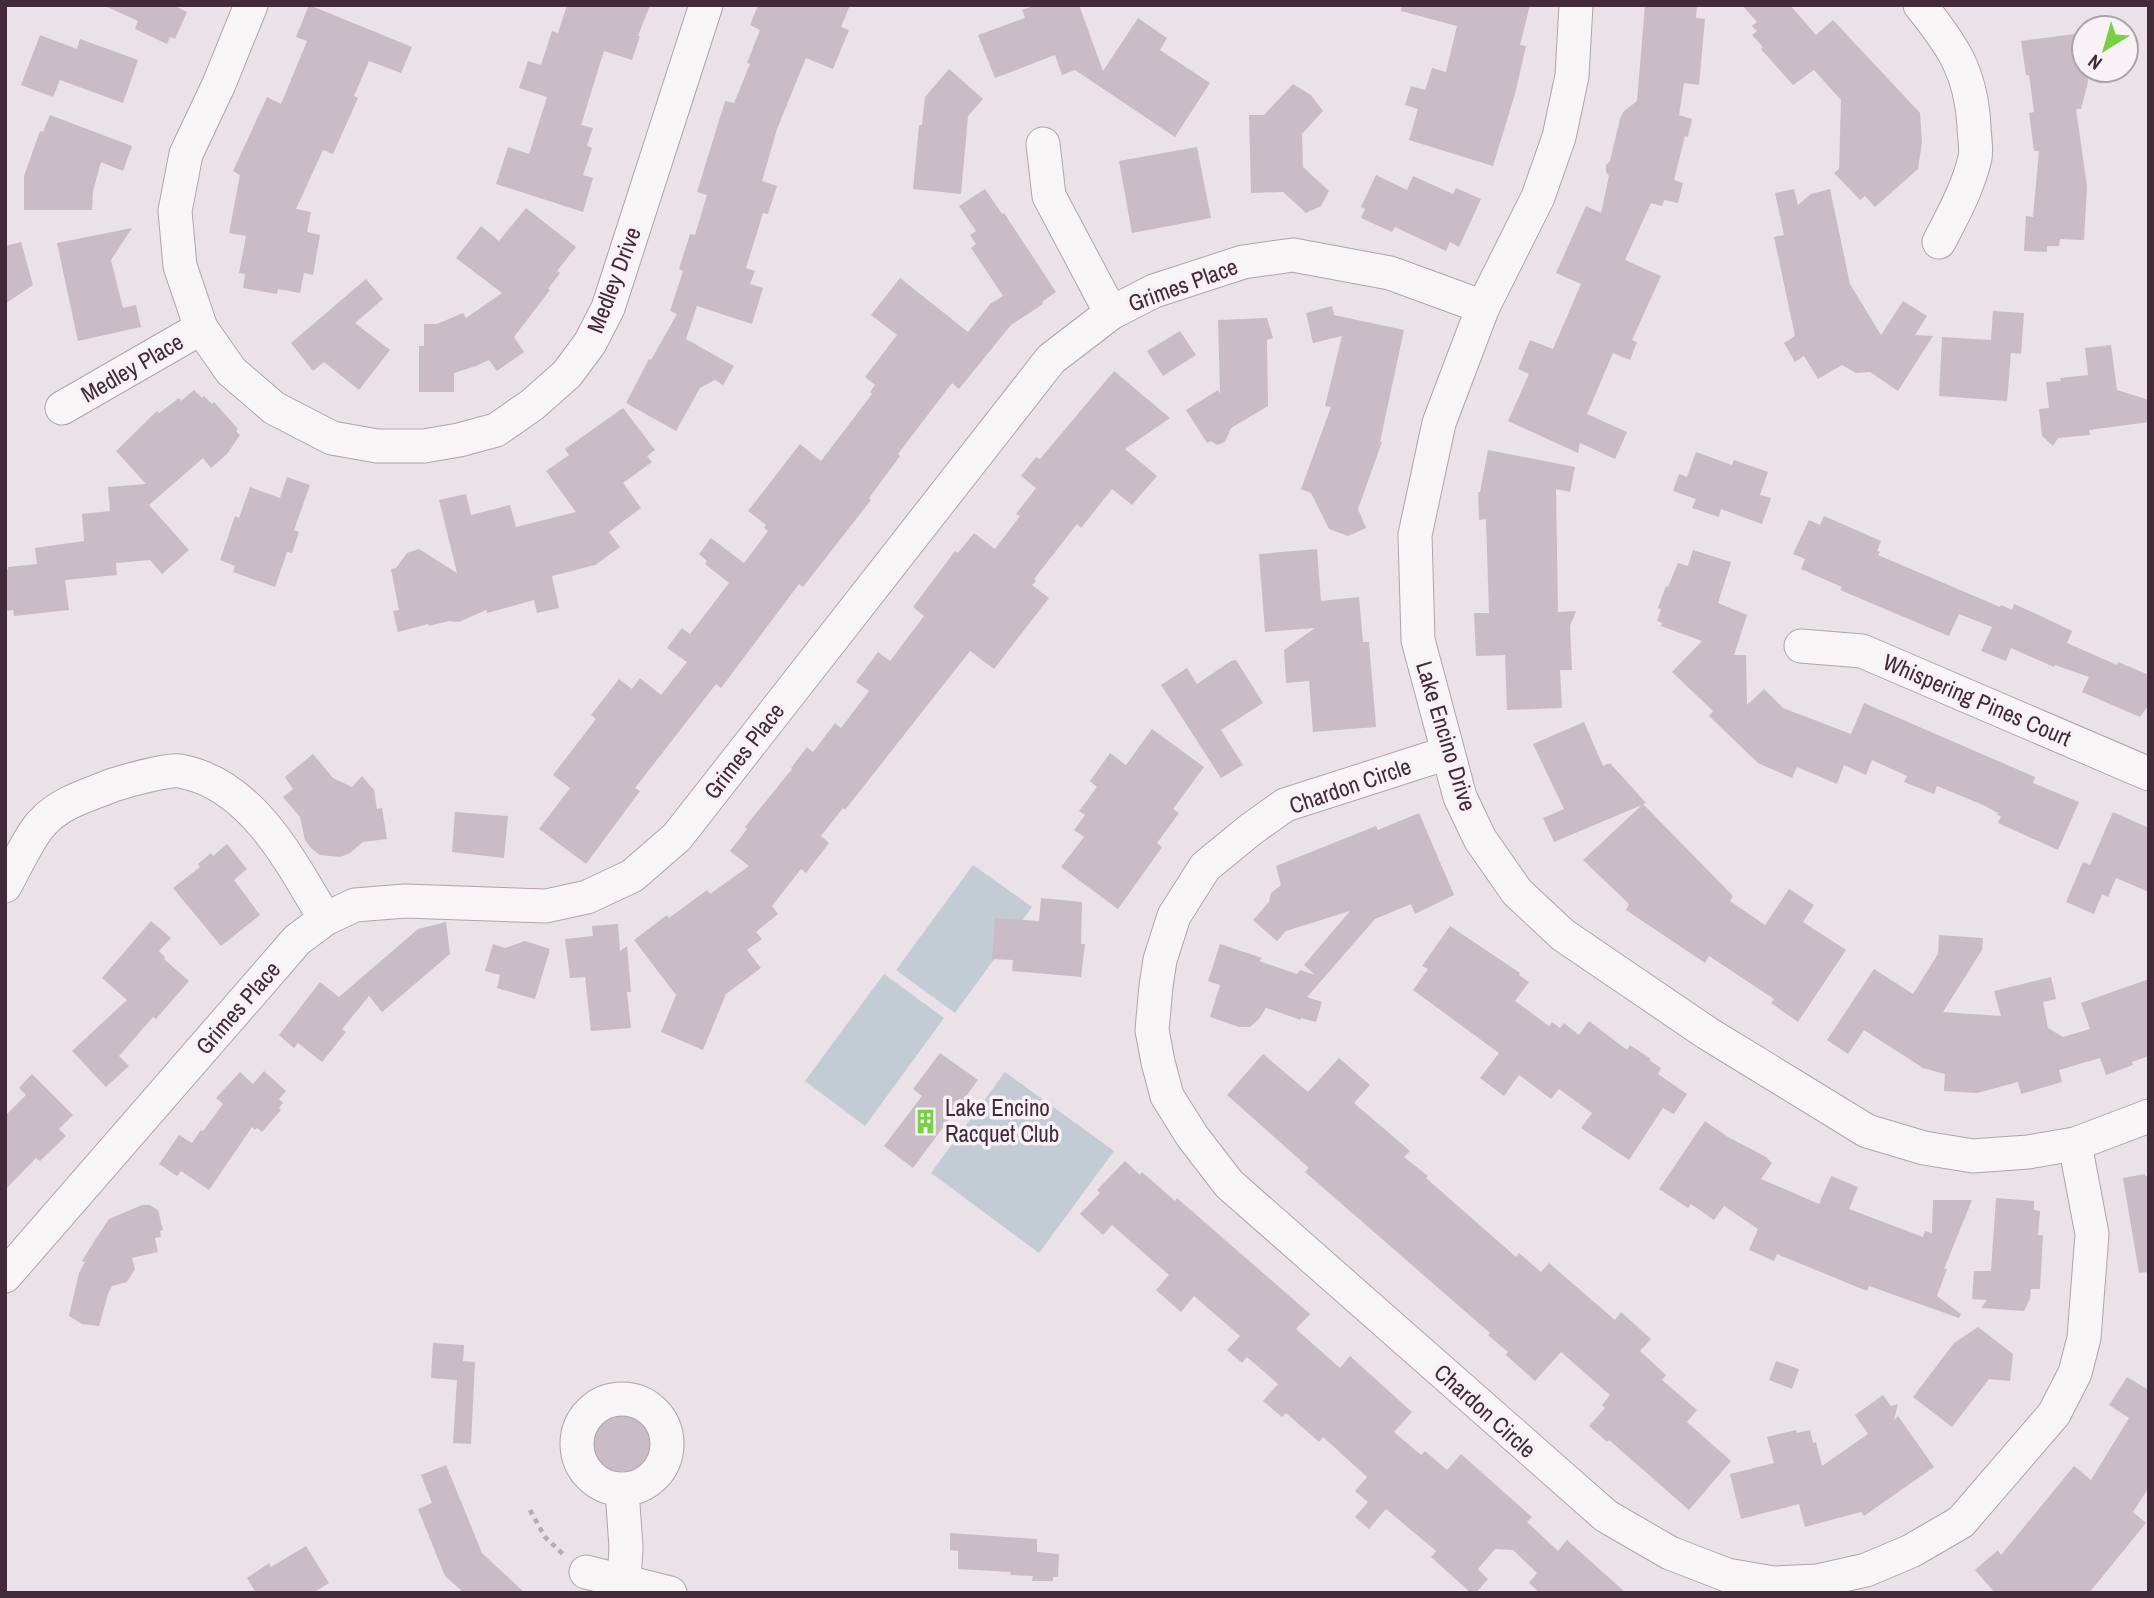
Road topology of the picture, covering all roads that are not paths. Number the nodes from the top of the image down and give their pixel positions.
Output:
1 (251, 5) edge
2 (706, 5) edge
3 (1576, 5) edge
4 (1920, 5) edge
5 (1042, 144) dead end
6 (1939, 242) dead end
7 (1483, 307) junction
8 (1111, 313) junction
9 (201, 328) junction
10 (62, 408) dead end
11 (1801, 646) dead end
12 (1447, 753) junction
13 (2149, 774) edge
14 (5, 886) edge
15 (325, 919) junction
16 (2149, 1116) edge
17 (2075, 1144) junction
18 (5, 1276) edge
19 (622, 1490) dead end
20 (586, 1572) road end
21 (624, 1581) junction
22 (1761, 1587) edge
23 (670, 1593) edge

1 - 9 street, Medley Drive
2 - 9 street, Medley Drive
3 - 7 street, Lake Encino Drive
4 - 6 street
5 - 8 street
7 - 8 street, Grimes Place
7 - 12 street, Lake Encino Drive
8 - 15 street, Grimes Place
9 - 10 street, Medley Place
11 - 13 street, Whispering Pines Court
12 - 17 street, Lake Encino Drive
12 - 22 street, Chardon Circle
14 - 15 street
15 - 18 street, Grimes Place
16 - 17 street, Lake Encino Drive
17 - 22 street, Chardon Circle
19 - 21 street
20 - 21 street
21 - 23 street

